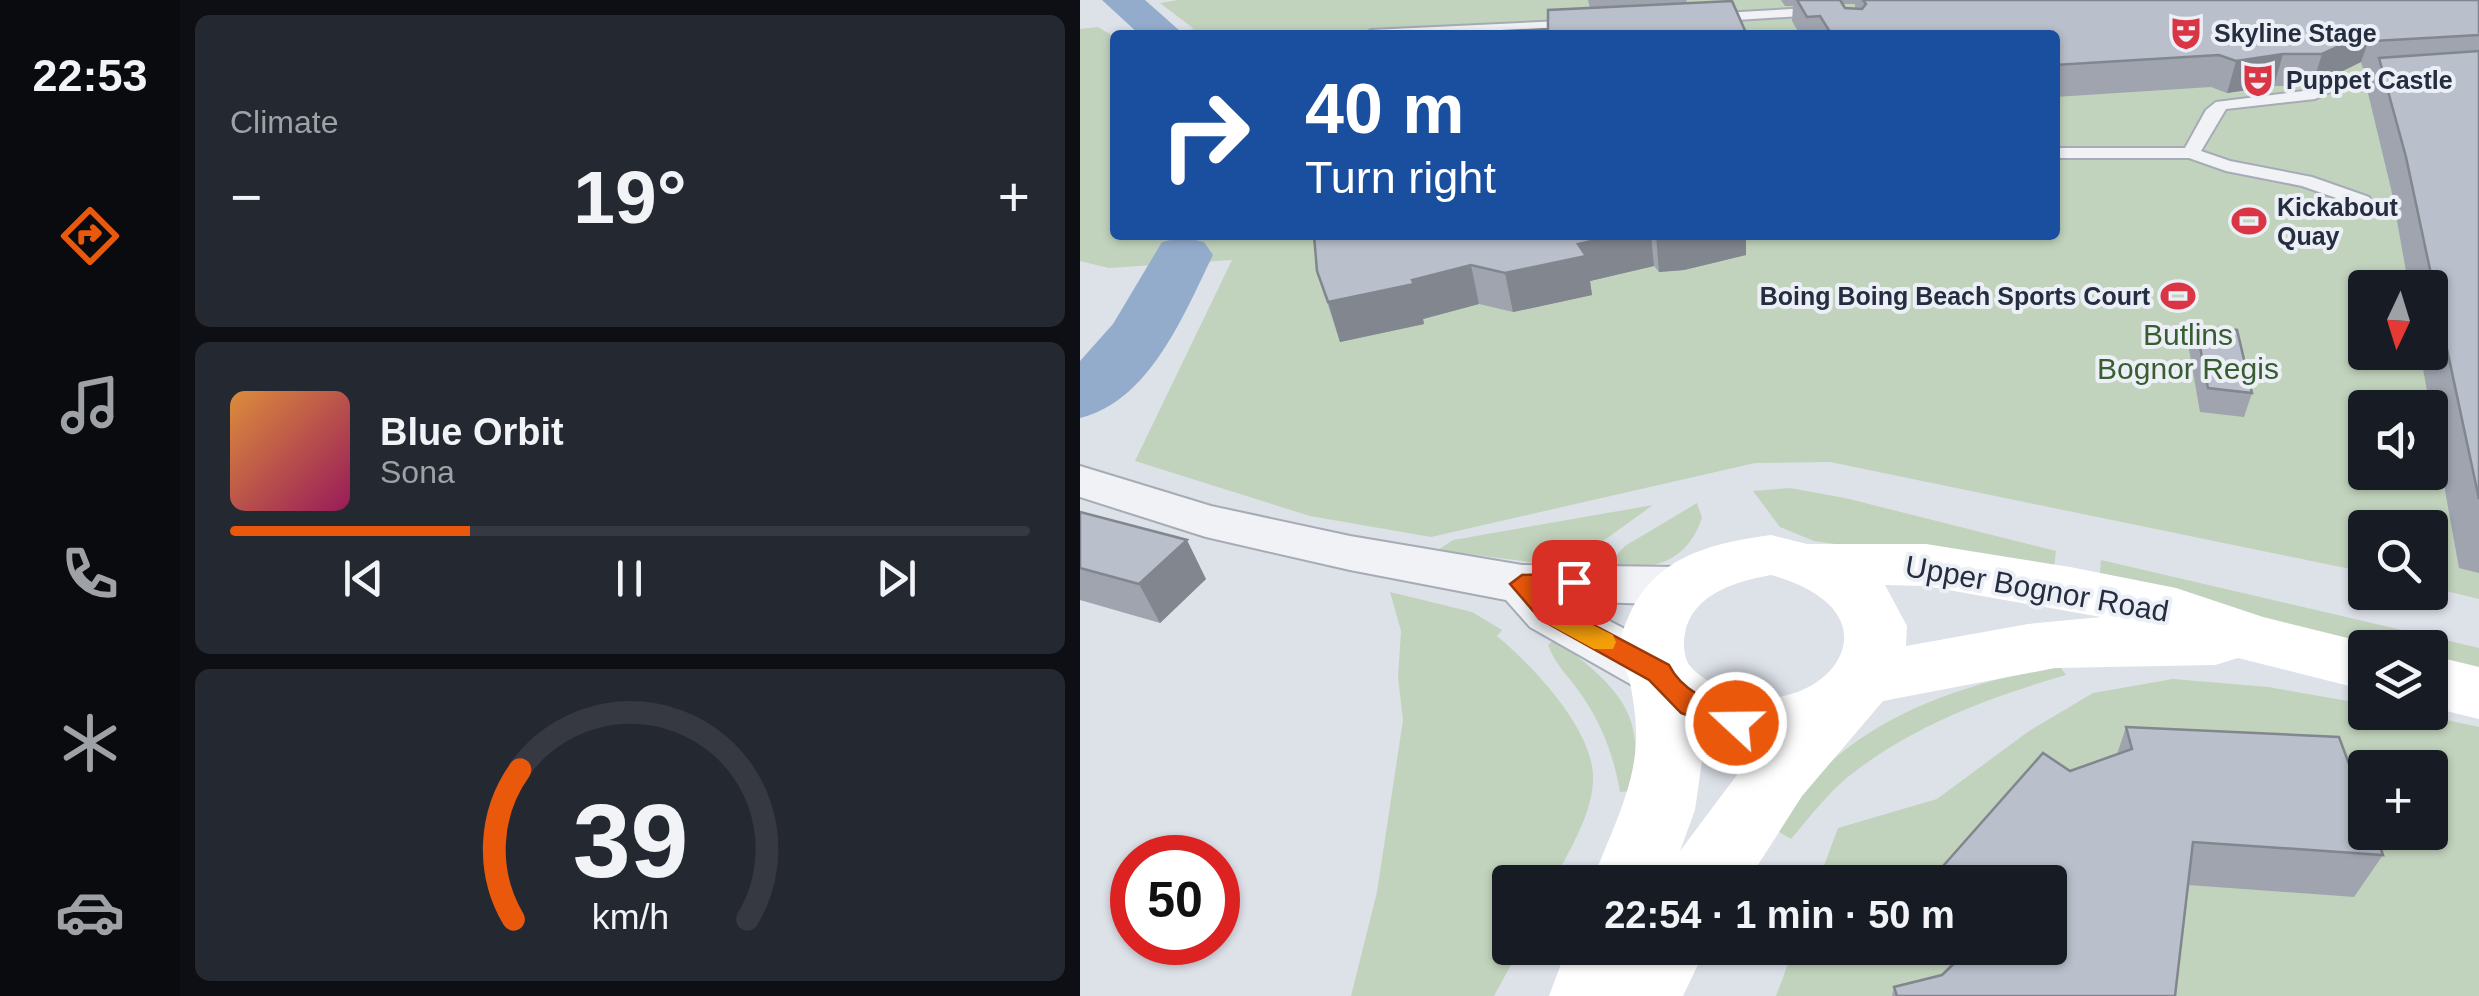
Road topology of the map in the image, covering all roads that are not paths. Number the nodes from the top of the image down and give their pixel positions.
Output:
1 (1838, 10) edge
2 (1698, 18) edge
3 (1604, 23) edge
4 (1456, 30) edge
5 (2479, 73) edge
6 (2190, 152) junction
7 (2060, 153) edge
8 (2362, 201) dead end
9 (1080, 481) edge
10 (1812, 563) junction
11 (1522, 584) junction
12 (1678, 586) junction
13 (2258, 640) junction
14 (2348, 661) edge
15 (1661, 677) junction
16 (2448, 685) edge
17 (1857, 688) junction
18 (2479, 693) edge
19 (1637, 865) edge
20 (1716, 865) edge
21 (1602, 965) edge
22 (1655, 965) edge
23 (1592, 996) edge
24 (1637, 996) edge

1 - 2 street
3 - 4 street
5 - 6 street
6 - 7 street
6 - 8 street
9 - 11 street
10 - 12 main road
10 - 13 main road, Upper Bognor Road
10 - 17 main road
11 - 12 street
11 - 15 street
12 - 15 main road
13 - 14 main road, Upper Bognor Road
13 - 17 main road, Upper Bognor Road
15 - 17 main road
15 - 19 main road
16 - 18 main road
17 - 20 main road
21 - 23 main road
22 - 24 main road

